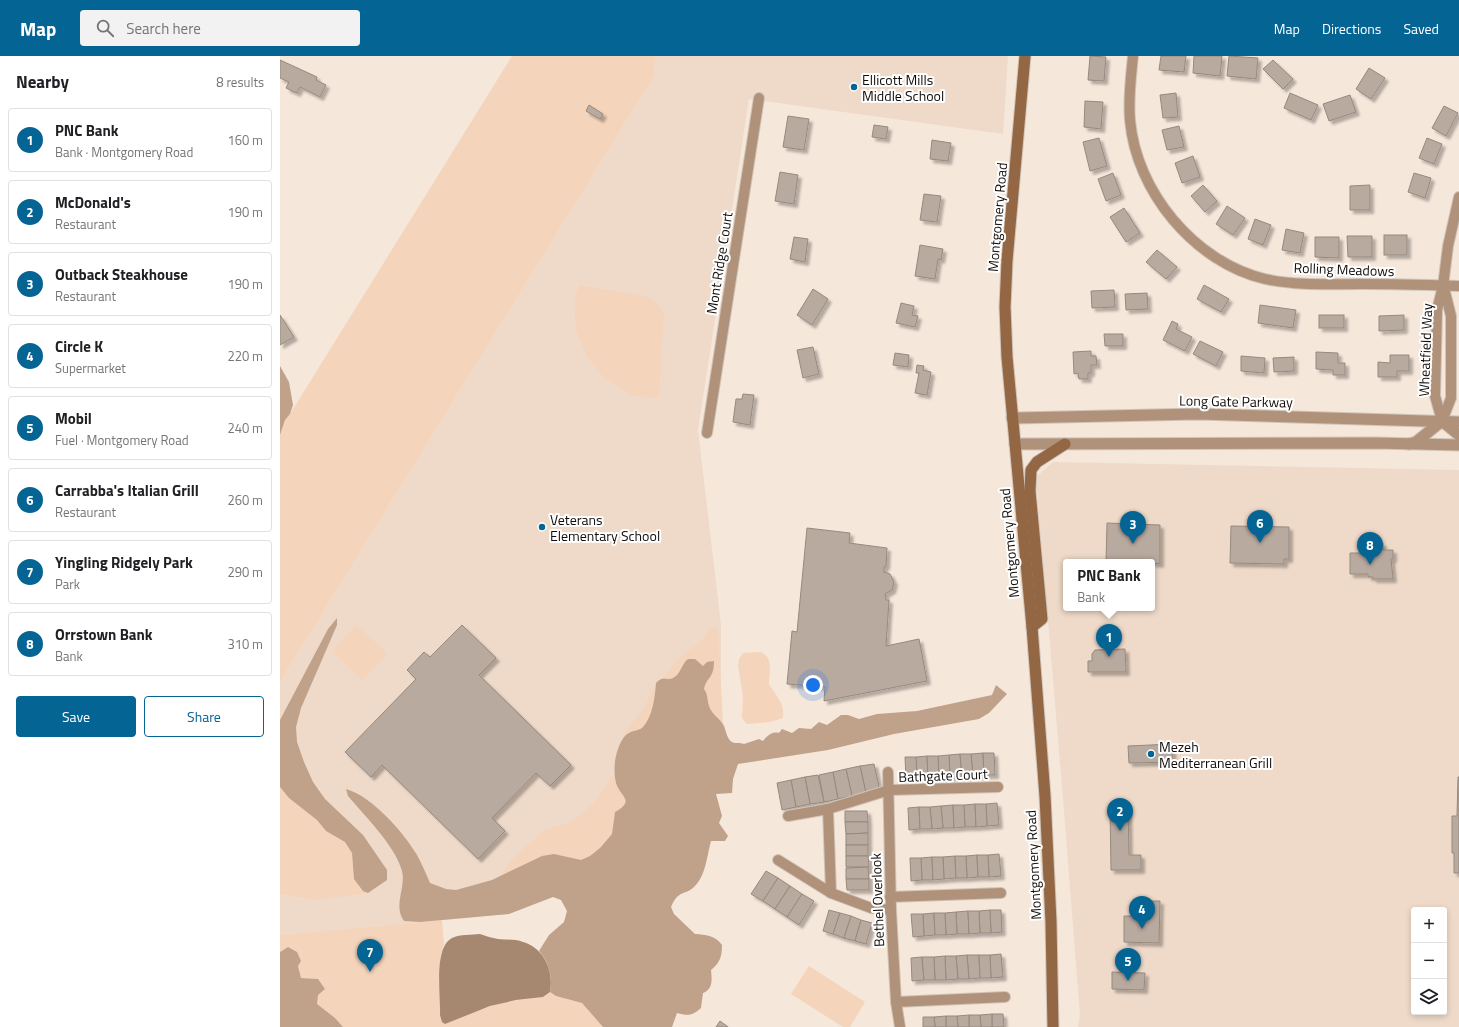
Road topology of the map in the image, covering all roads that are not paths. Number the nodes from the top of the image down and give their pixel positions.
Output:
1 (1025, 56) edge
2 (1133, 56) edge
3 (759, 98) dead end
4 (1459, 197) edge
5 (1444, 286) junction
6 (1459, 286) edge
7 (1012, 418) junction
8 (1412, 421) junction
9 (1442, 421) junction
10 (1459, 422) edge
11 (1430, 432) junction
12 (707, 433) dead end
13 (1459, 437) edge
14 (1015, 444) junction
15 (1064, 444) junction
16 (1406, 444) junction
17 (1443, 445) junction
18 (1032, 627) junction
19 (888, 772) dead end
20 (998, 787) dead end
21 (889, 790) junction
22 (828, 809) junction
23 (788, 816) dead end
24 (778, 860) dead end
25 (832, 893) junction
26 (1001, 893) dead end
27 (890, 897) junction
28 (891, 910) junction
29 (1005, 997) dead end
30 (896, 1002) junction
31 (900, 1027) edge
32 (1053, 1027) edge

1 - 7 main road, Montgomery Road
2 - 5 street, Rolling Meadows
3 - 12 street, Mont Ridge Court
4 - 5 street, Wheatfield Way
5 - 6 street, Rolling Meadows
5 - 9 street, Wheatfield Way
5 - 9 street, Wheatfield Way
7 - 8 street, Long Gate Parkway
7 - 14 main road, Montgomery Road
8 - 9 street, Long Gate Parkway
8 - 11 street
9 - 10 street, Long Gate Parkway
9 - 11 street
9 - 13 street
11 - 16 street
11 - 17 street
13 - 17 street
14 - 15 street
14 - 18 main road, Montgomery Road
15 - 16 street
15 - 18 main road
16 - 17 street
18 - 32 main road, Montgomery Road
19 - 21 street, Bethel Overlook
20 - 21 street, Bathgate Court
21 - 22 street, Bathgate Court
21 - 27 street, Bethel Overlook
22 - 23 street, Bathgate Court
22 - 25 street
24 - 25 street
25 - 28 street
26 - 27 street
27 - 28 street, Bethel Overlook
28 - 30 street, Bethel Overlook
29 - 30 street
30 - 31 street, Bethel Overlook

